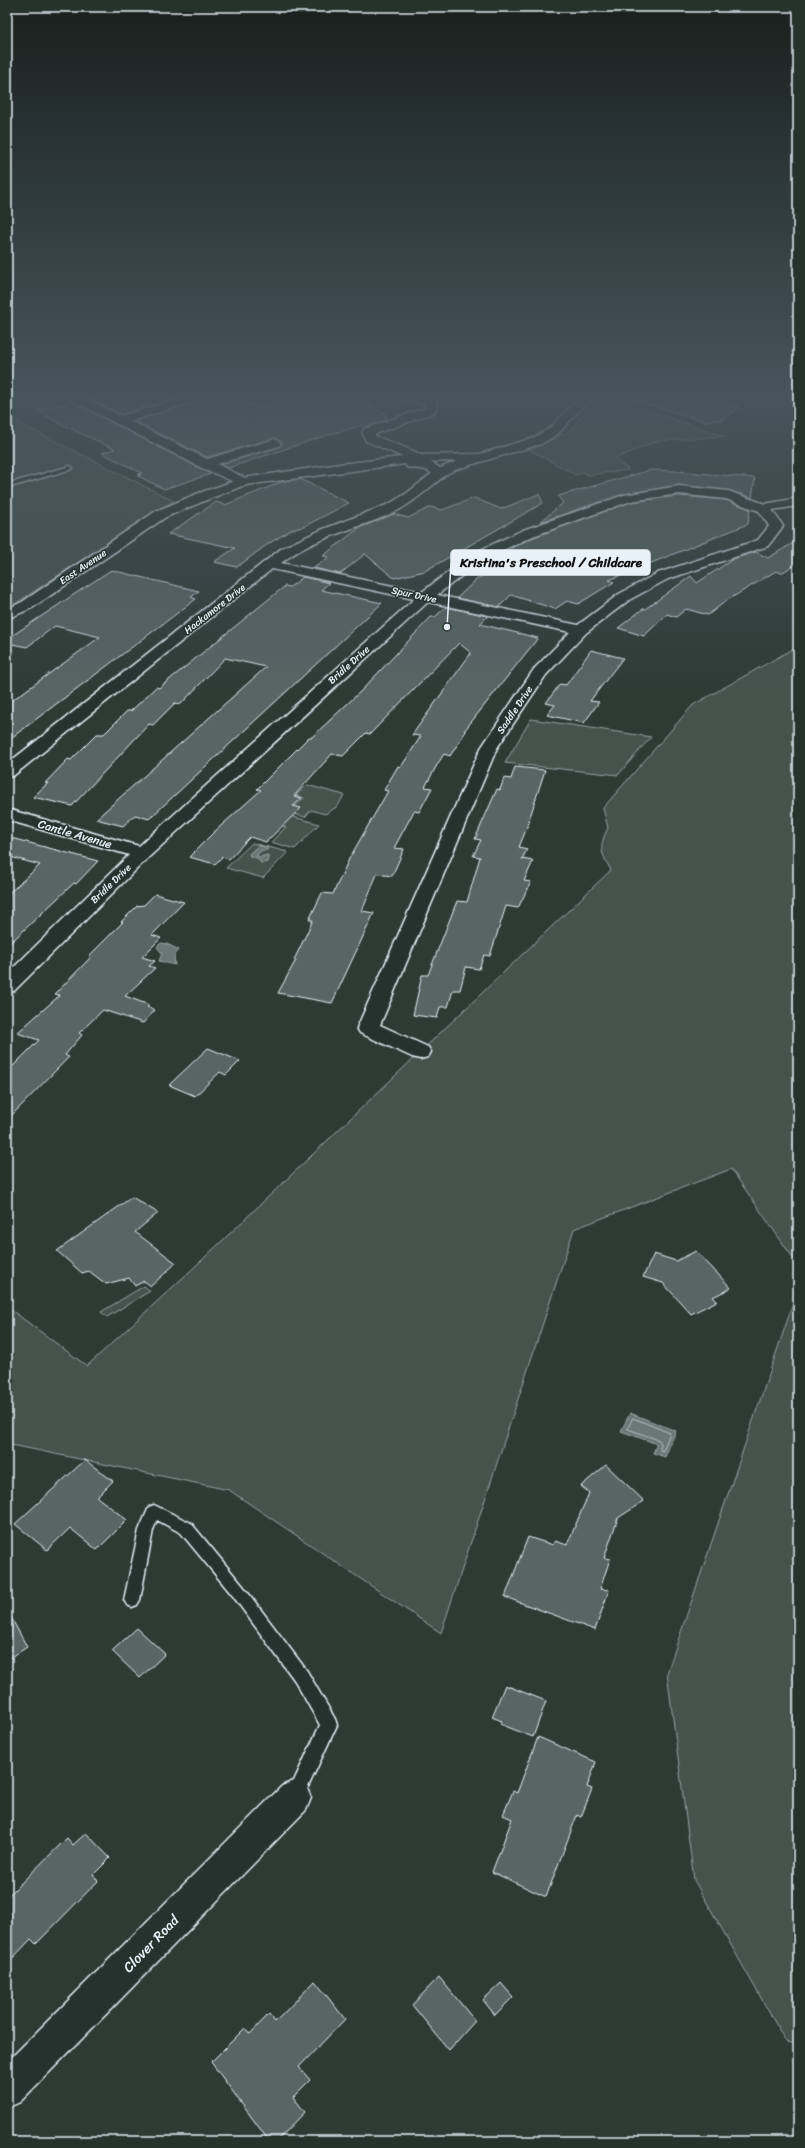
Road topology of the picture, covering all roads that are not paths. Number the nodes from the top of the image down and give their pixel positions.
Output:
1 (212, 493) edge
2 (414, 493) edge
3 (659, 493) edge
4 (719, 493) edge
5 (798, 502) edge
6 (764, 508) junction
7 (271, 565) junction
8 (423, 597) junction
9 (7, 615) edge
10 (581, 630) junction
11 (7, 772) edge
12 (7, 814) edge
13 (142, 853) junction
14 (7, 986) edge
15 (420, 1052) dead end
16 (132, 1600) dead end
17 (294, 1798) joint
18 (7, 2089) edge

1 - 9 street, East Avenue
2 - 7 street, Hackamore Drive
3 - 8 street, Bridle Drive
4 - 6 street, Bridle Drive
5 - 6 street
6 - 10 street, Saddle Drive
7 - 8 street, Spur Drive
7 - 11 street, Hackamore Drive
8 - 10 street, Spur Drive
8 - 13 street, Bridle Drive
10 - 15 street, Saddle Drive
12 - 13 street, Cantle Avenue
13 - 14 street, Bridle Drive
16 - 17 lane
17 - 18 street, Clover Road

